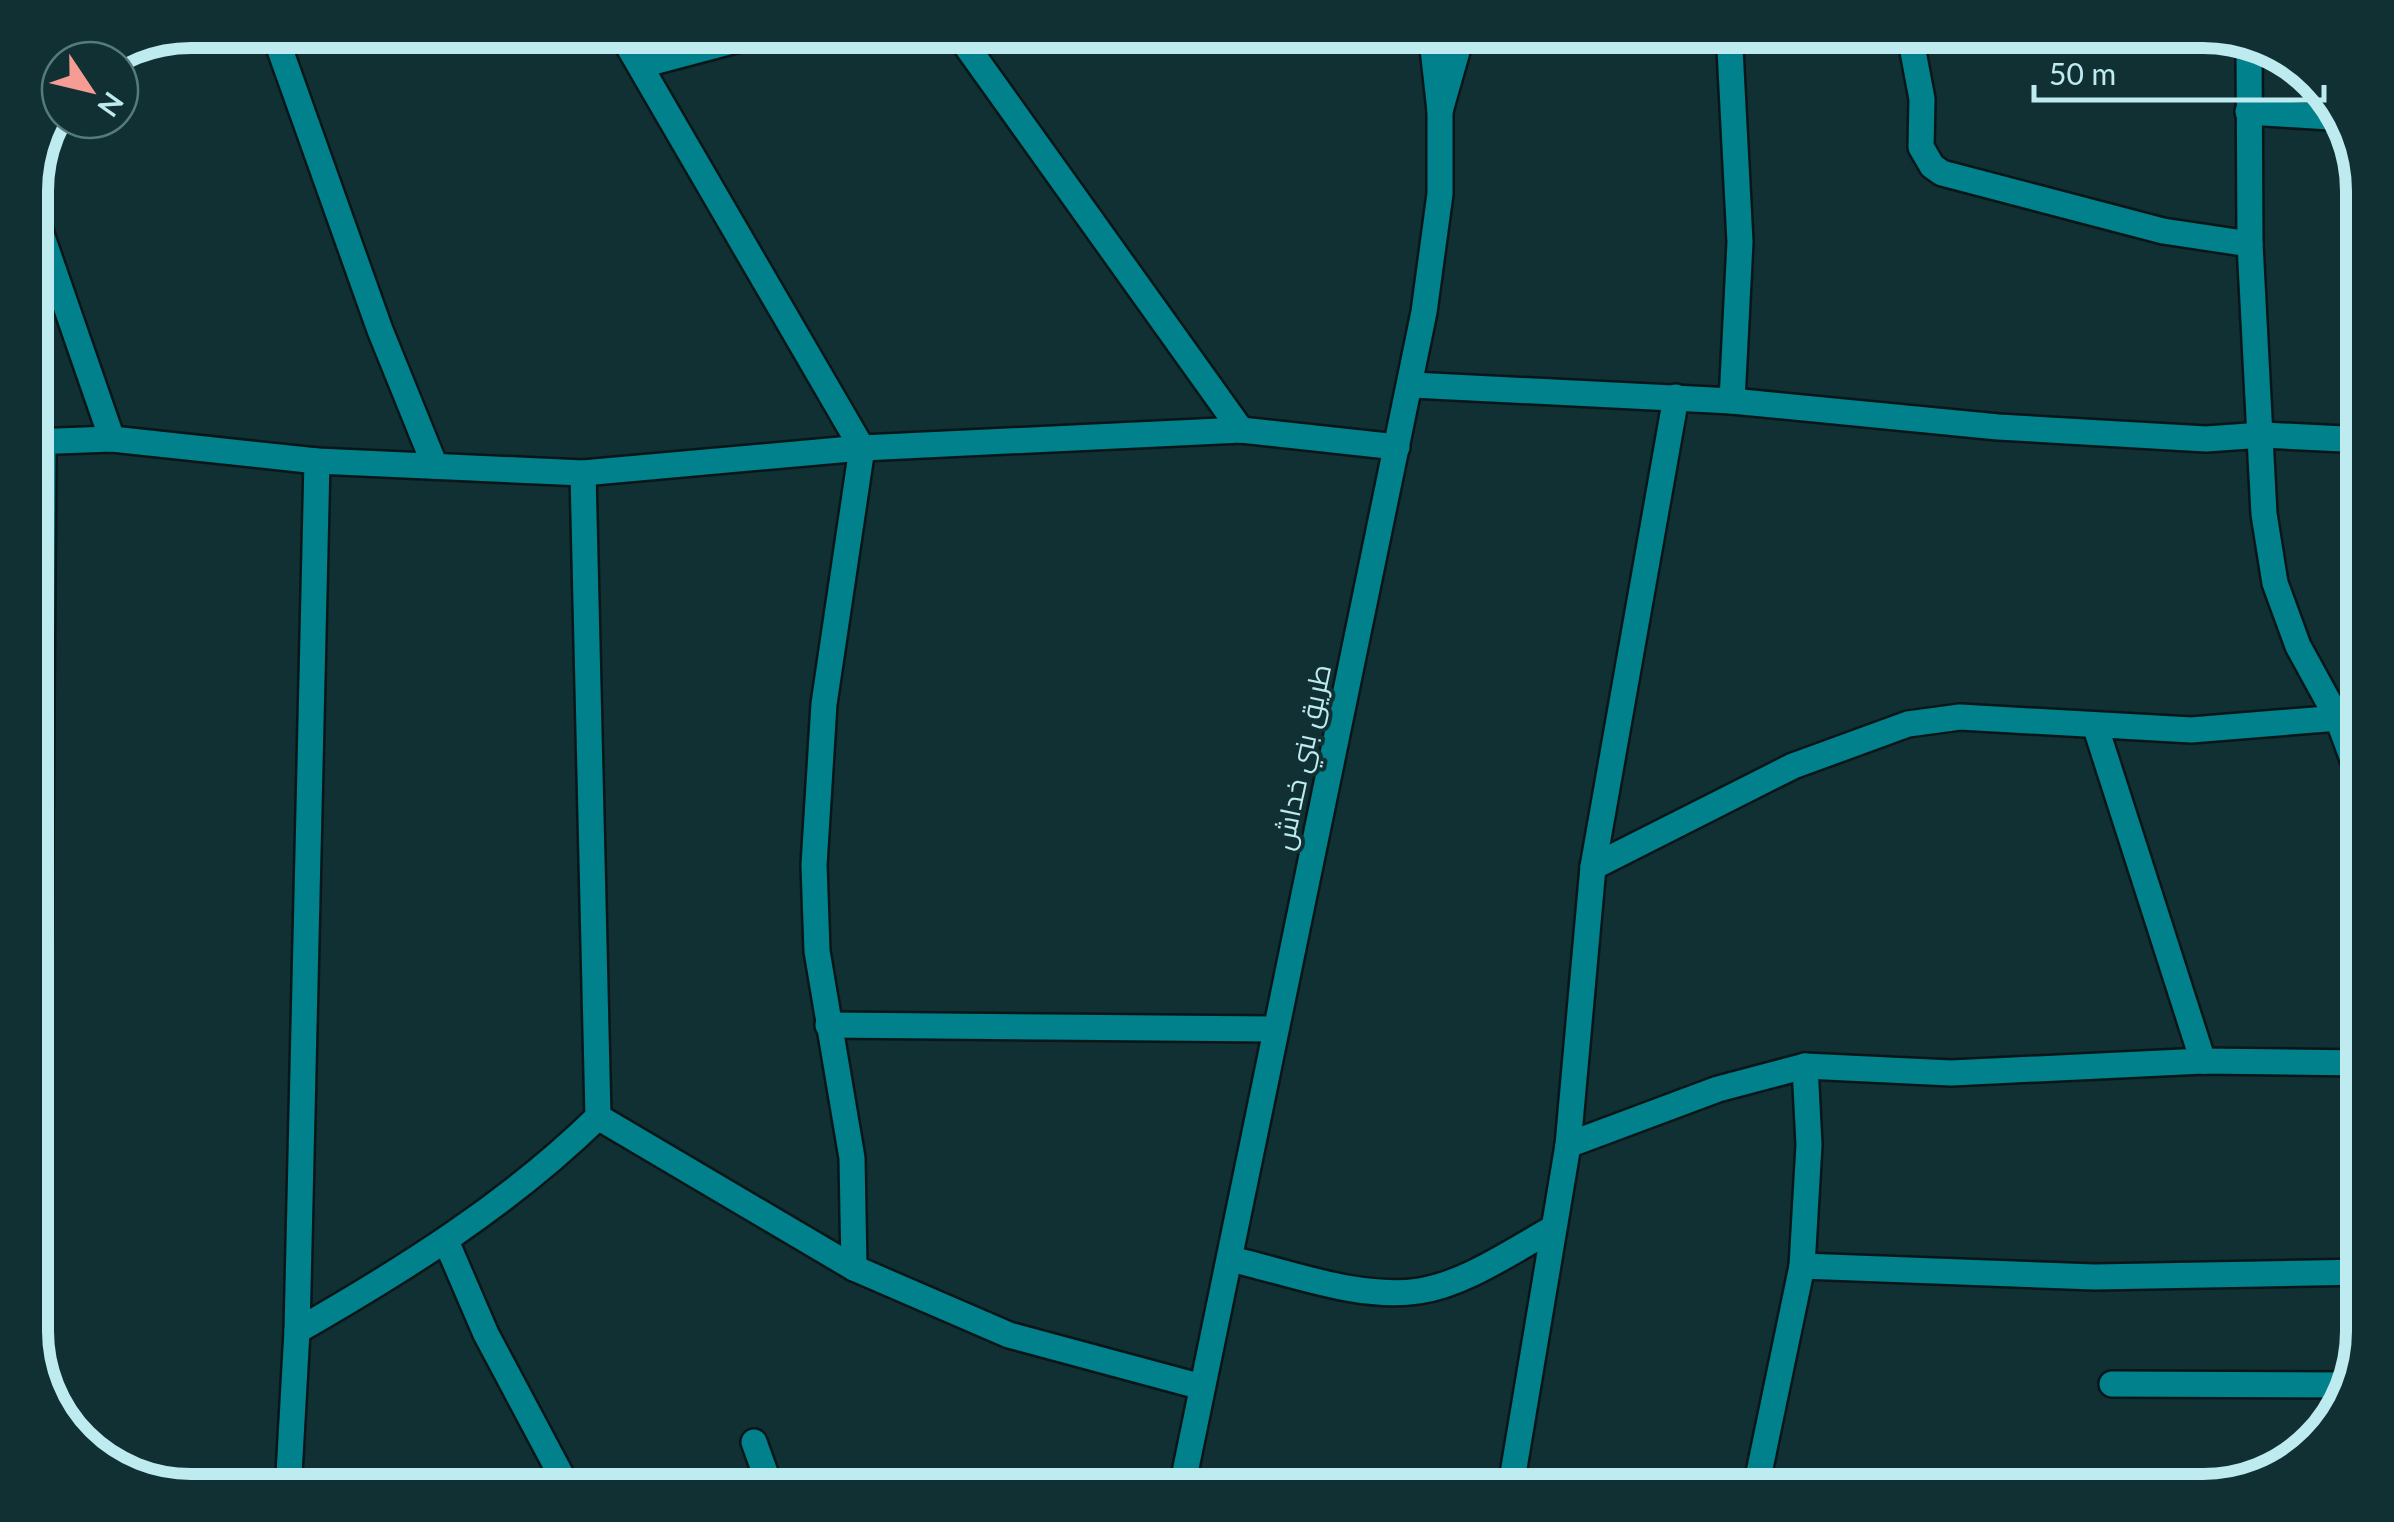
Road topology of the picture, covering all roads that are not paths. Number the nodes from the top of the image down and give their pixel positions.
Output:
1 (279, 48) edge
2 (630, 48) edge
3 (708, 48) edge
4 (967, 48) edge
5 (1433, 48) edge
6 (1458, 48) edge
7 (1730, 48) edge
8 (1912, 48) edge
9 (2249, 55) edge
10 (642, 66) junction
11 (1440, 111) junction
12 (2248, 112) junction
13 (2326, 117) edge
14 (2250, 244) junction
15 (48, 254) edge
16 (1412, 385) junction
17 (1676, 397) junction
18 (1732, 400) junction
19 (1241, 430) junction
20 (2263, 435) junction
21 (112, 439) junction
22 (2346, 439) edge
23 (48, 442) edge
24 (1397, 447) junction
25 (862, 448) junction
26 (318, 461) junction
27 (436, 466) junction
28 (583, 473) junction
29 (2346, 711) edge
30 (2346, 718) edge
31 (2094, 725) junction
32 (1593, 866) junction
33 (828, 1025) junction
34 (1275, 1028) junction
35 (2203, 1061) junction
36 (2346, 1063) edge
37 (1805, 1066) junction
38 (598, 1116) junction
39 (1568, 1145) junction
40 (1552, 1229) junction
41 (446, 1240) junction
42 (1230, 1259) junction
43 (1802, 1266) junction
44 (854, 1268) junction
45 (2346, 1272) edge
46 (298, 1332) junction
47 (2112, 1384) dead end
48 (2336, 1385) edge
49 (1202, 1387) junction
50 (754, 1442) dead end
51 (289, 1474) edge
52 (560, 1474) edge
53 (766, 1474) edge
54 (1185, 1474) edge
55 (1513, 1474) edge
56 (1759, 1474) edge

1 - 27 street
2 - 10 street
3 - 10 street
4 - 19 street
5 - 11 street, طريق بني خداش
6 - 11 street
7 - 18 street
8 - 14 street
9 - 12 street
10 - 25 street
11 - 16 street, طريق بني خداش
12 - 13 street
12 - 14 street
14 - 20 street
15 - 21 street
16 - 17 street
16 - 24 street, طريق بني خداش
17 - 18 street
17 - 32 street
18 - 20 street
19 - 24 street
19 - 25 street
20 - 22 street
20 - 29 street
21 - 23 street
21 - 26 street
24 - 34 street, طريق بني خداش
25 - 28 street
25 - 33 street
26 - 27 street
26 - 46 street
27 - 28 street
28 - 38 street
30 - 31 street
31 - 32 street
31 - 35 street
32 - 39 street
33 - 34 street
33 - 44 street
34 - 42 street, طريق بني خداش
35 - 36 street
35 - 37 street
37 - 39 street
37 - 43 street
38 - 41 street
38 - 44 street
39 - 40 street
40 - 42 street
40 - 55 street
41 - 46 street
41 - 52 street
42 - 49 street, طريق بني خداش
43 - 45 street
43 - 56 street
44 - 49 street
46 - 51 street
47 - 48 street
49 - 54 street, طريق بني خداش
50 - 53 street

